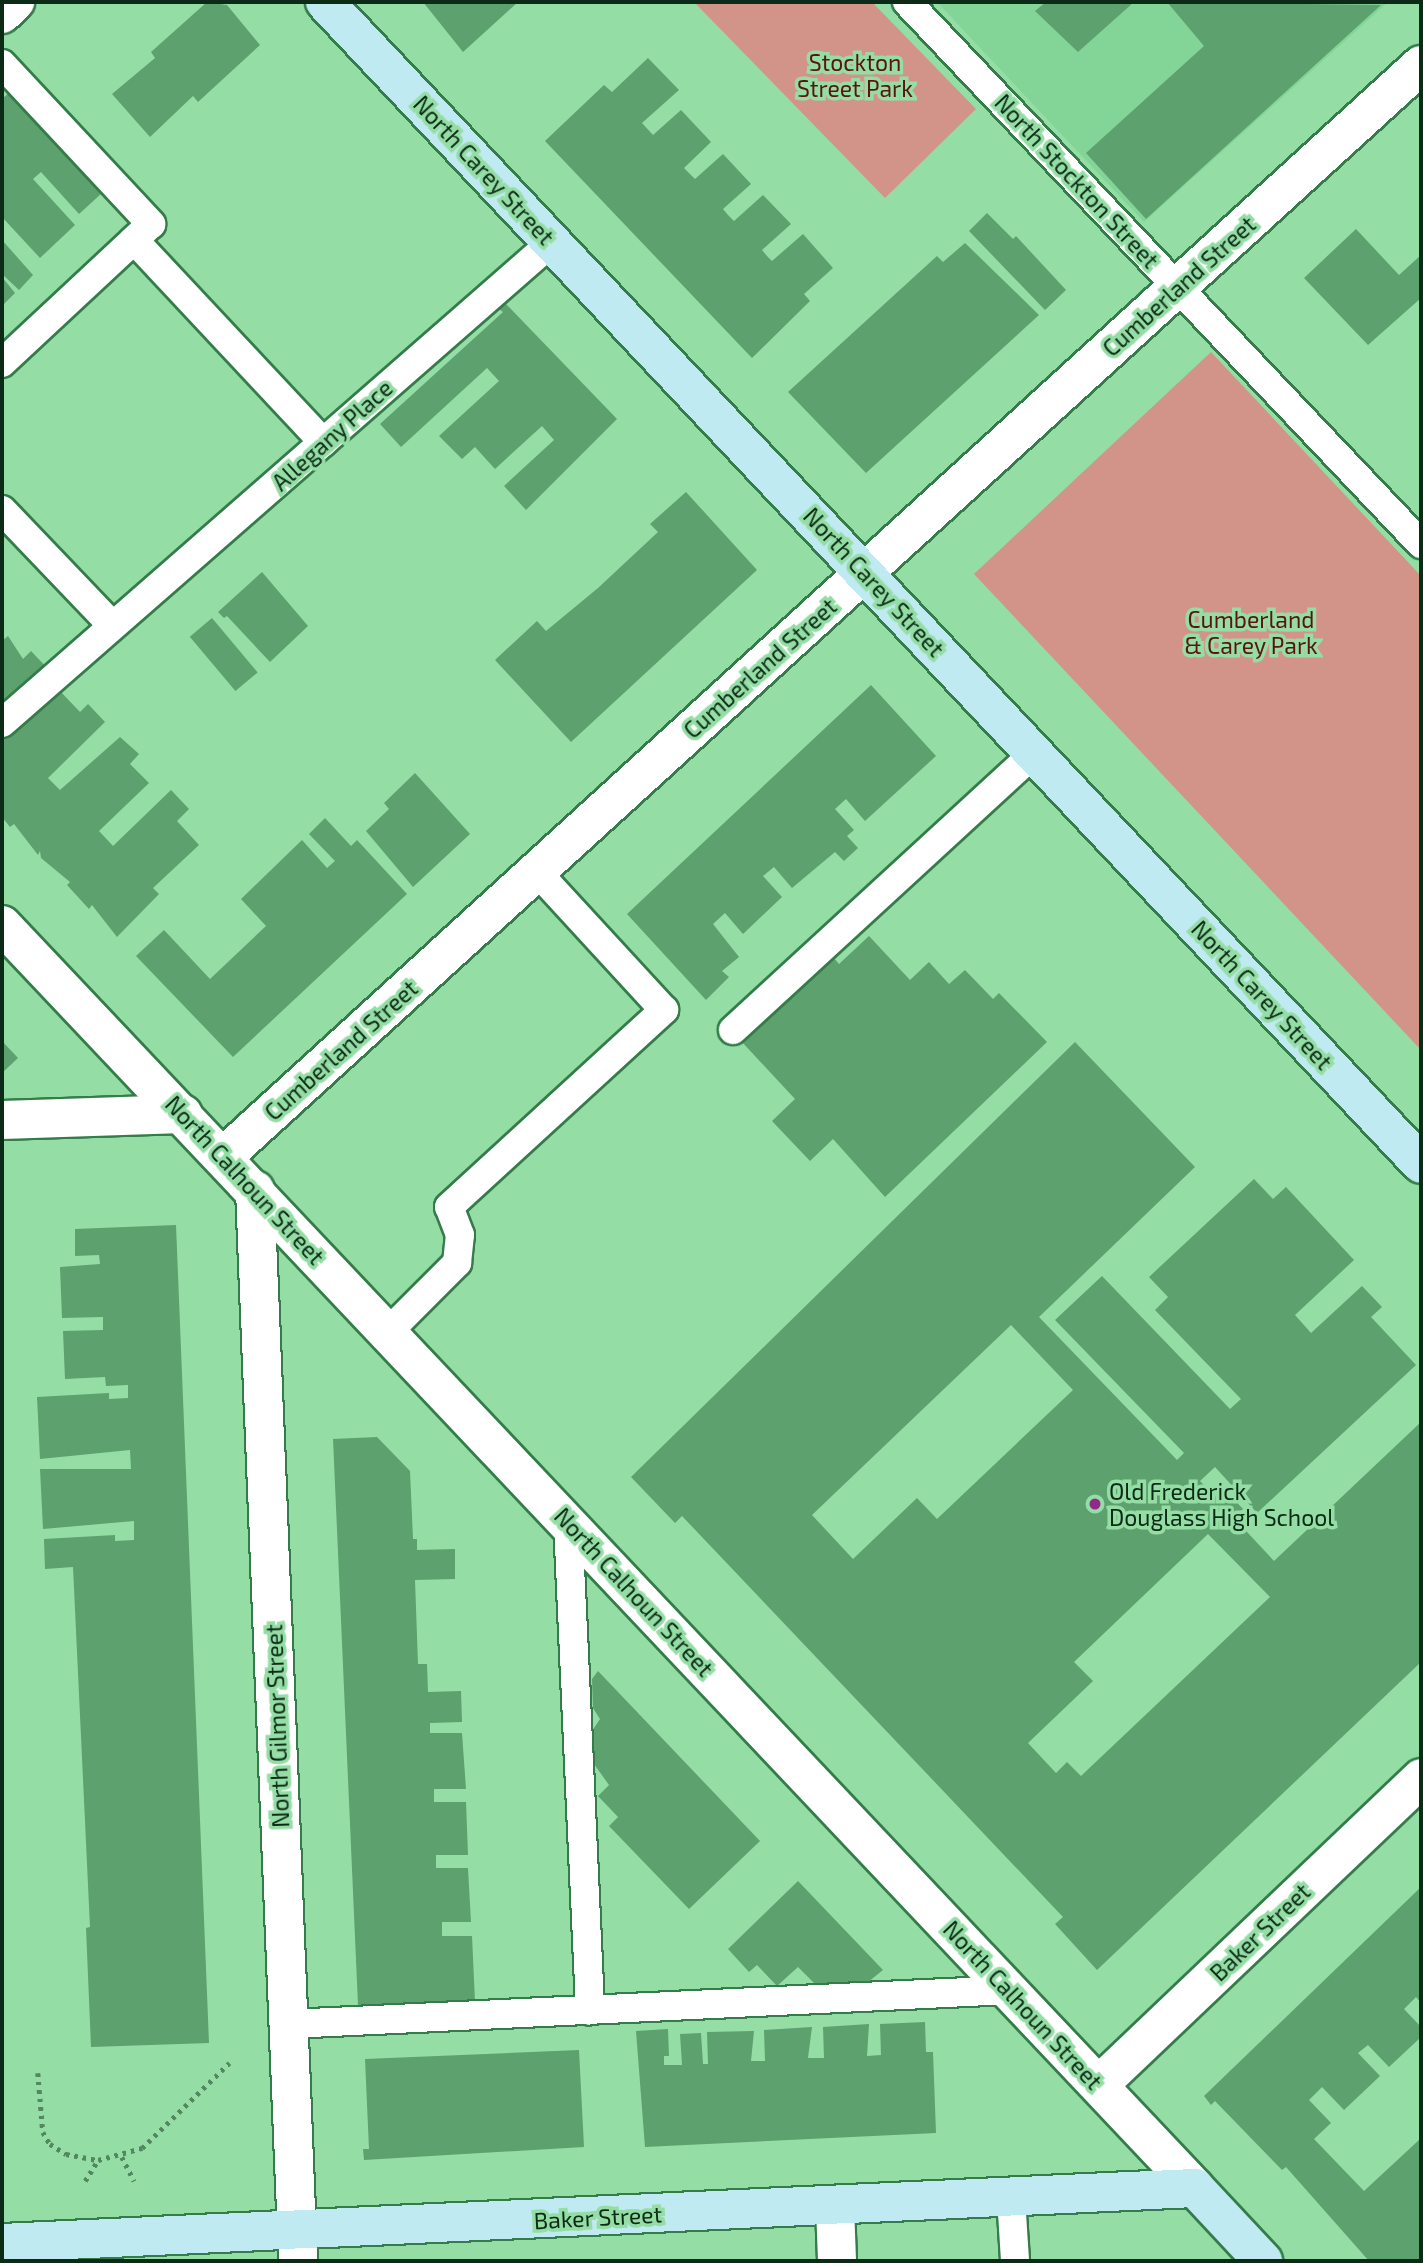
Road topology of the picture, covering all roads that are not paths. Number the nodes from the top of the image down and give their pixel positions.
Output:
1 (15, 2) edge
2 (325, 2) edge
3 (907, 2) edge
4 (2, 14) edge
5 (2, 64) edge
6 (1421, 65) edge
7 (134, 240) junction
8 (552, 242) junction
9 (1177, 287) junction
10 (2, 363) edge
11 (323, 442) junction
12 (2, 510) edge
13 (1421, 544) edge
14 (865, 573) junction
15 (111, 624) junction
16 (2, 723) edge
17 (1034, 752) junction
18 (537, 872) junction
19 (2, 925) edge
20 (733, 1030) dead end
21 (183, 1114) junction
22 (2, 1120) edge
23 (223, 1157) junction
24 (1421, 1164) edge
25 (255, 1190) junction
26 (388, 1332) junction
27 (568, 1522) junction
28 (1420, 1783) edge
29 (1009, 1990) junction
30 (590, 2011) junction
31 (289, 2024) junction
32 (1099, 2085) junction
33 (1195, 2188) junction
34 (1012, 2197) junction
35 (835, 2206) junction
36 (2, 2243) edge
37 (298, 2246) edge
38 (1258, 2258) edge
39 (837, 2261) edge
40 (1015, 2261) edge

1 - 4 street
2 - 8 street, North Carey Street
3 - 9 lane, North Stockton Street
5 - 7 lane
6 - 9 street, Cumberland Street
7 - 10 lane
7 - 11 lane
8 - 11 lane, Allegany Place
8 - 14 street, North Carey Street
9 - 13 lane, North Stockton Street
9 - 14 street, Cumberland Street
11 - 15 lane, Allegany Place
12 - 15 lane
14 - 17 street, North Carey Street
14 - 18 street, Cumberland Street
15 - 16 lane, Allegany Place
17 - 20 lane
17 - 24 street, North Carey Street
18 - 23 street, Cumberland Street
18 - 26 lane
19 - 21 street, North Calhoun Street
21 - 22 street
21 - 23 street, North Calhoun Street
23 - 25 street, North Calhoun Street
25 - 26 street, North Calhoun Street
25 - 31 street, North Gilmor Street
26 - 27 street, North Calhoun Street
27 - 29 street, North Calhoun Street
27 - 30 lane
28 - 32 street, Baker Street
29 - 30 lane
29 - 32 street, North Calhoun Street
30 - 31 lane
31 - 37 street, North Gilmor Street
32 - 33 street, North Calhoun Street
33 - 34 street, Baker Street
33 - 38 street, North Calhoun Street
34 - 35 street, Baker Street
34 - 40 lane
35 - 37 street, Baker Street
35 - 39 street
36 - 37 street, Baker Street

